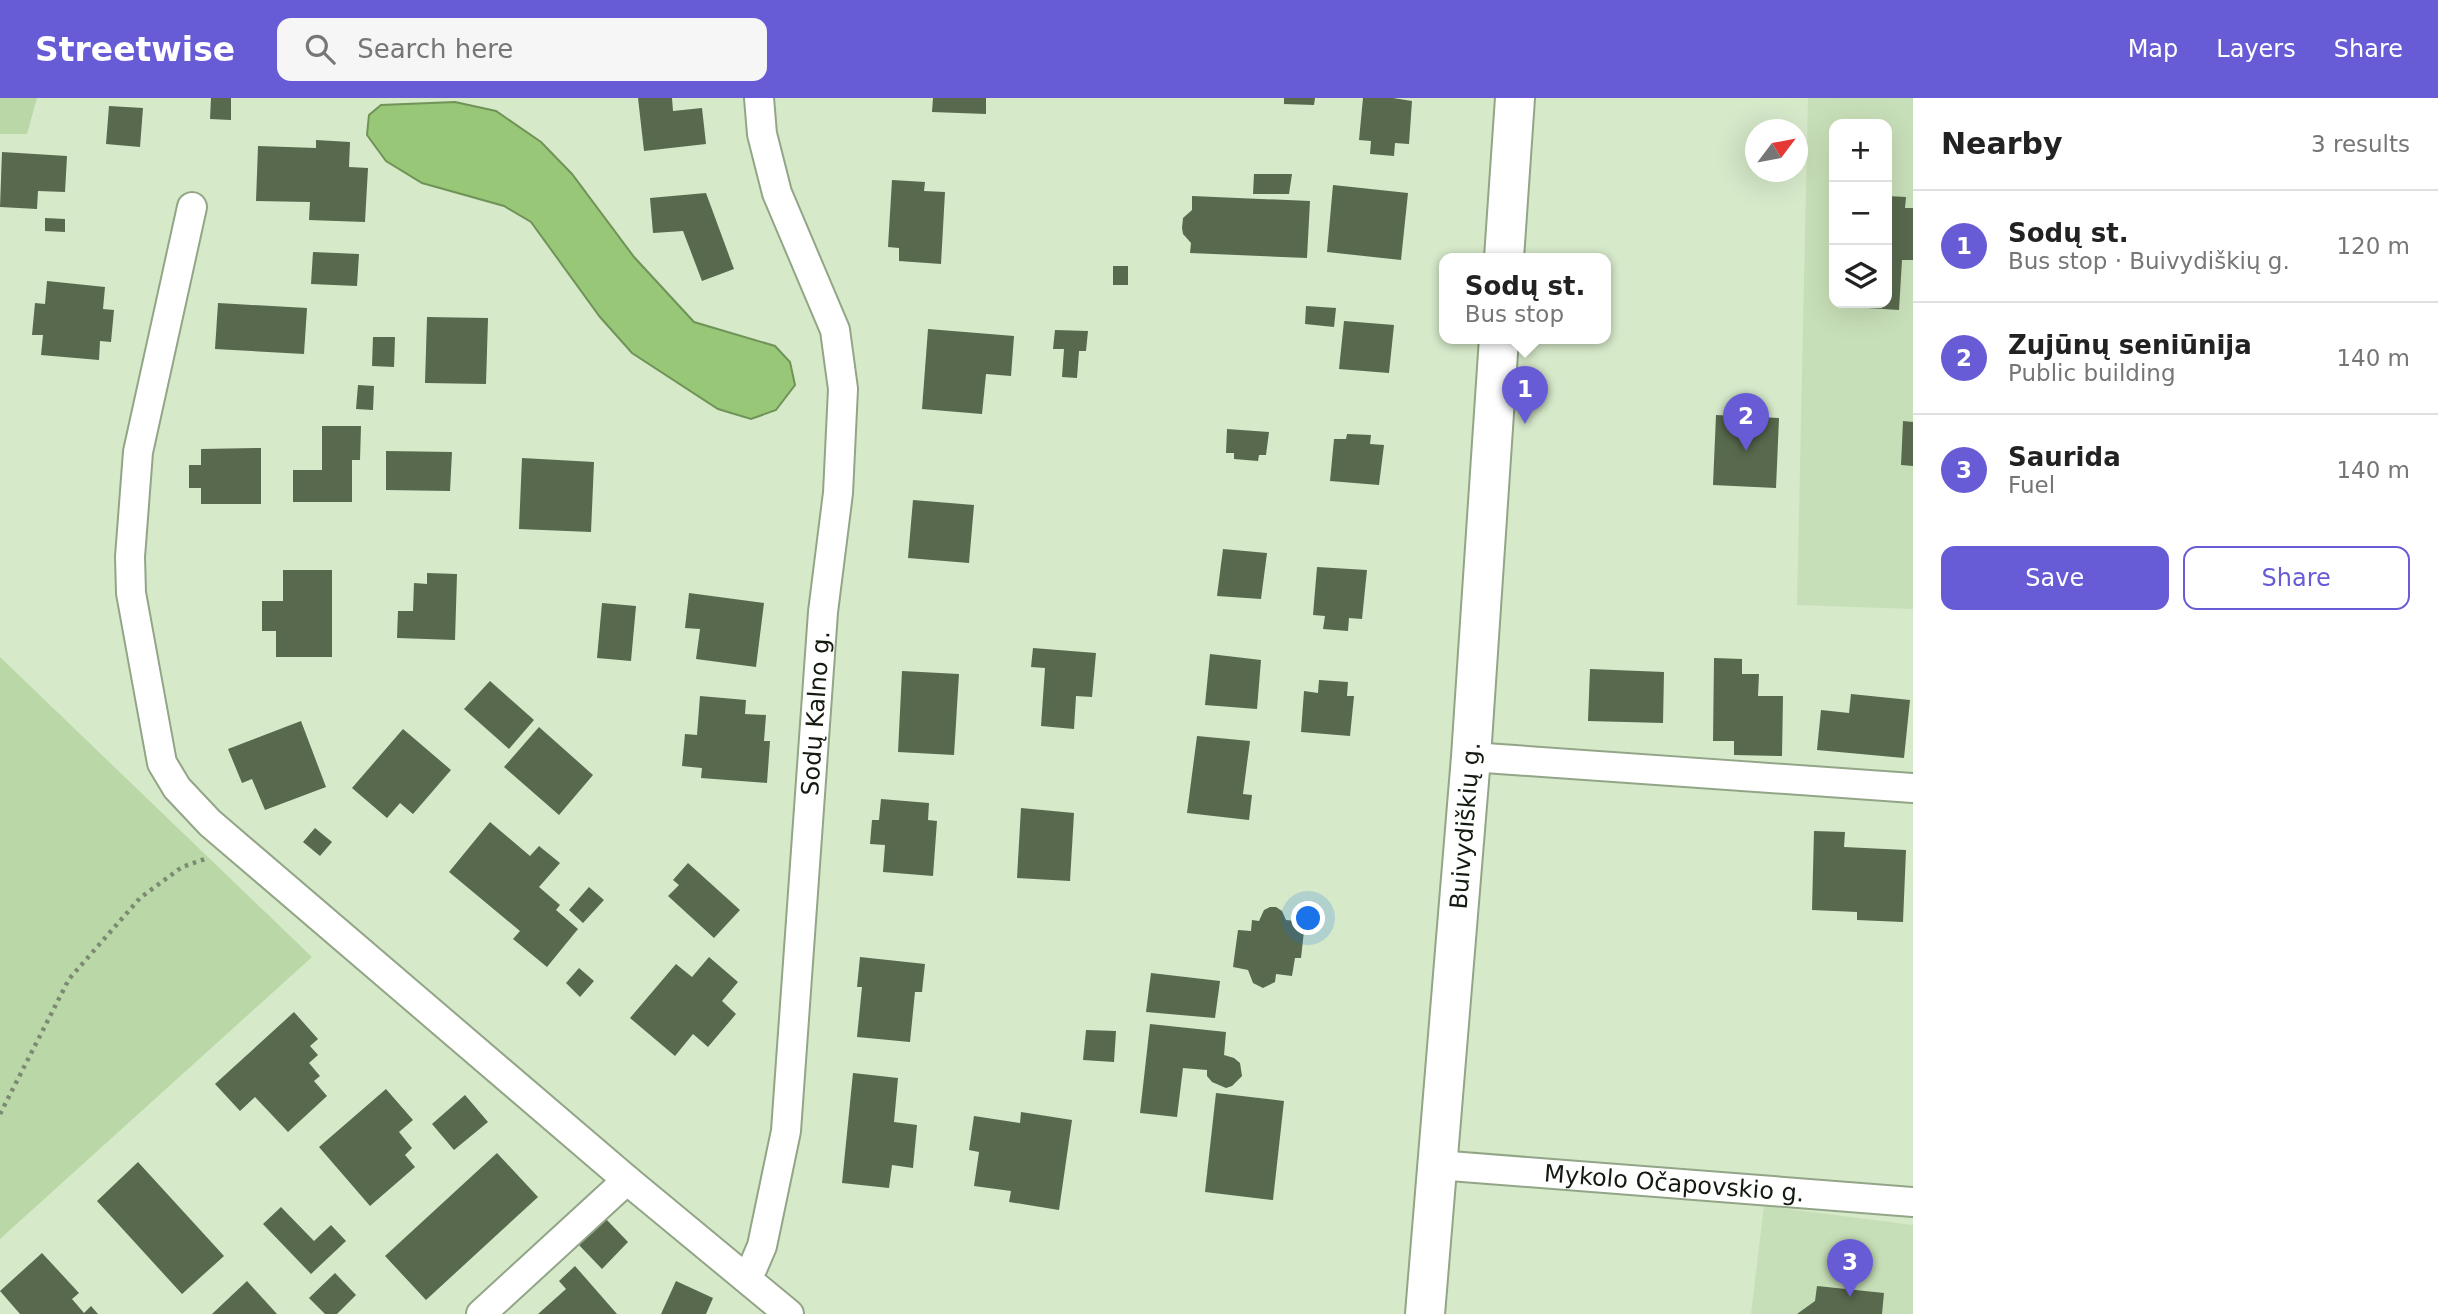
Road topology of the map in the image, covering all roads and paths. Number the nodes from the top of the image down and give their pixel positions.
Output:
1 (759, 98) edge
2 (1515, 98) edge
3 (192, 207) dead end
4 (1504, 253) edge
5 (1499, 344) edge
6 (1471, 757) junction
7 (1913, 788) edge
8 (238, 847) junction
9 (0, 1114) edge
10 (1437, 1165) junction
11 (627, 1180) junction
12 (1913, 1202) edge
13 (745, 1277) junction
14 (481, 1314) edge
15 (789, 1314) edge
16 (1425, 1314) edge

1 - 13 street, Sodų Kalno g.
2 - 4 main road
3 - 8 street
5 - 6 main road, Buivydiškių g.
6 - 7 street
6 - 10 main road, Buivydiškių g.
8 - 9 path
8 - 11 street
10 - 12 street, Mykolo Očapovskio g.
10 - 16 main road, Buivydiškių g.
11 - 13 street
11 - 14 street
13 - 15 street

